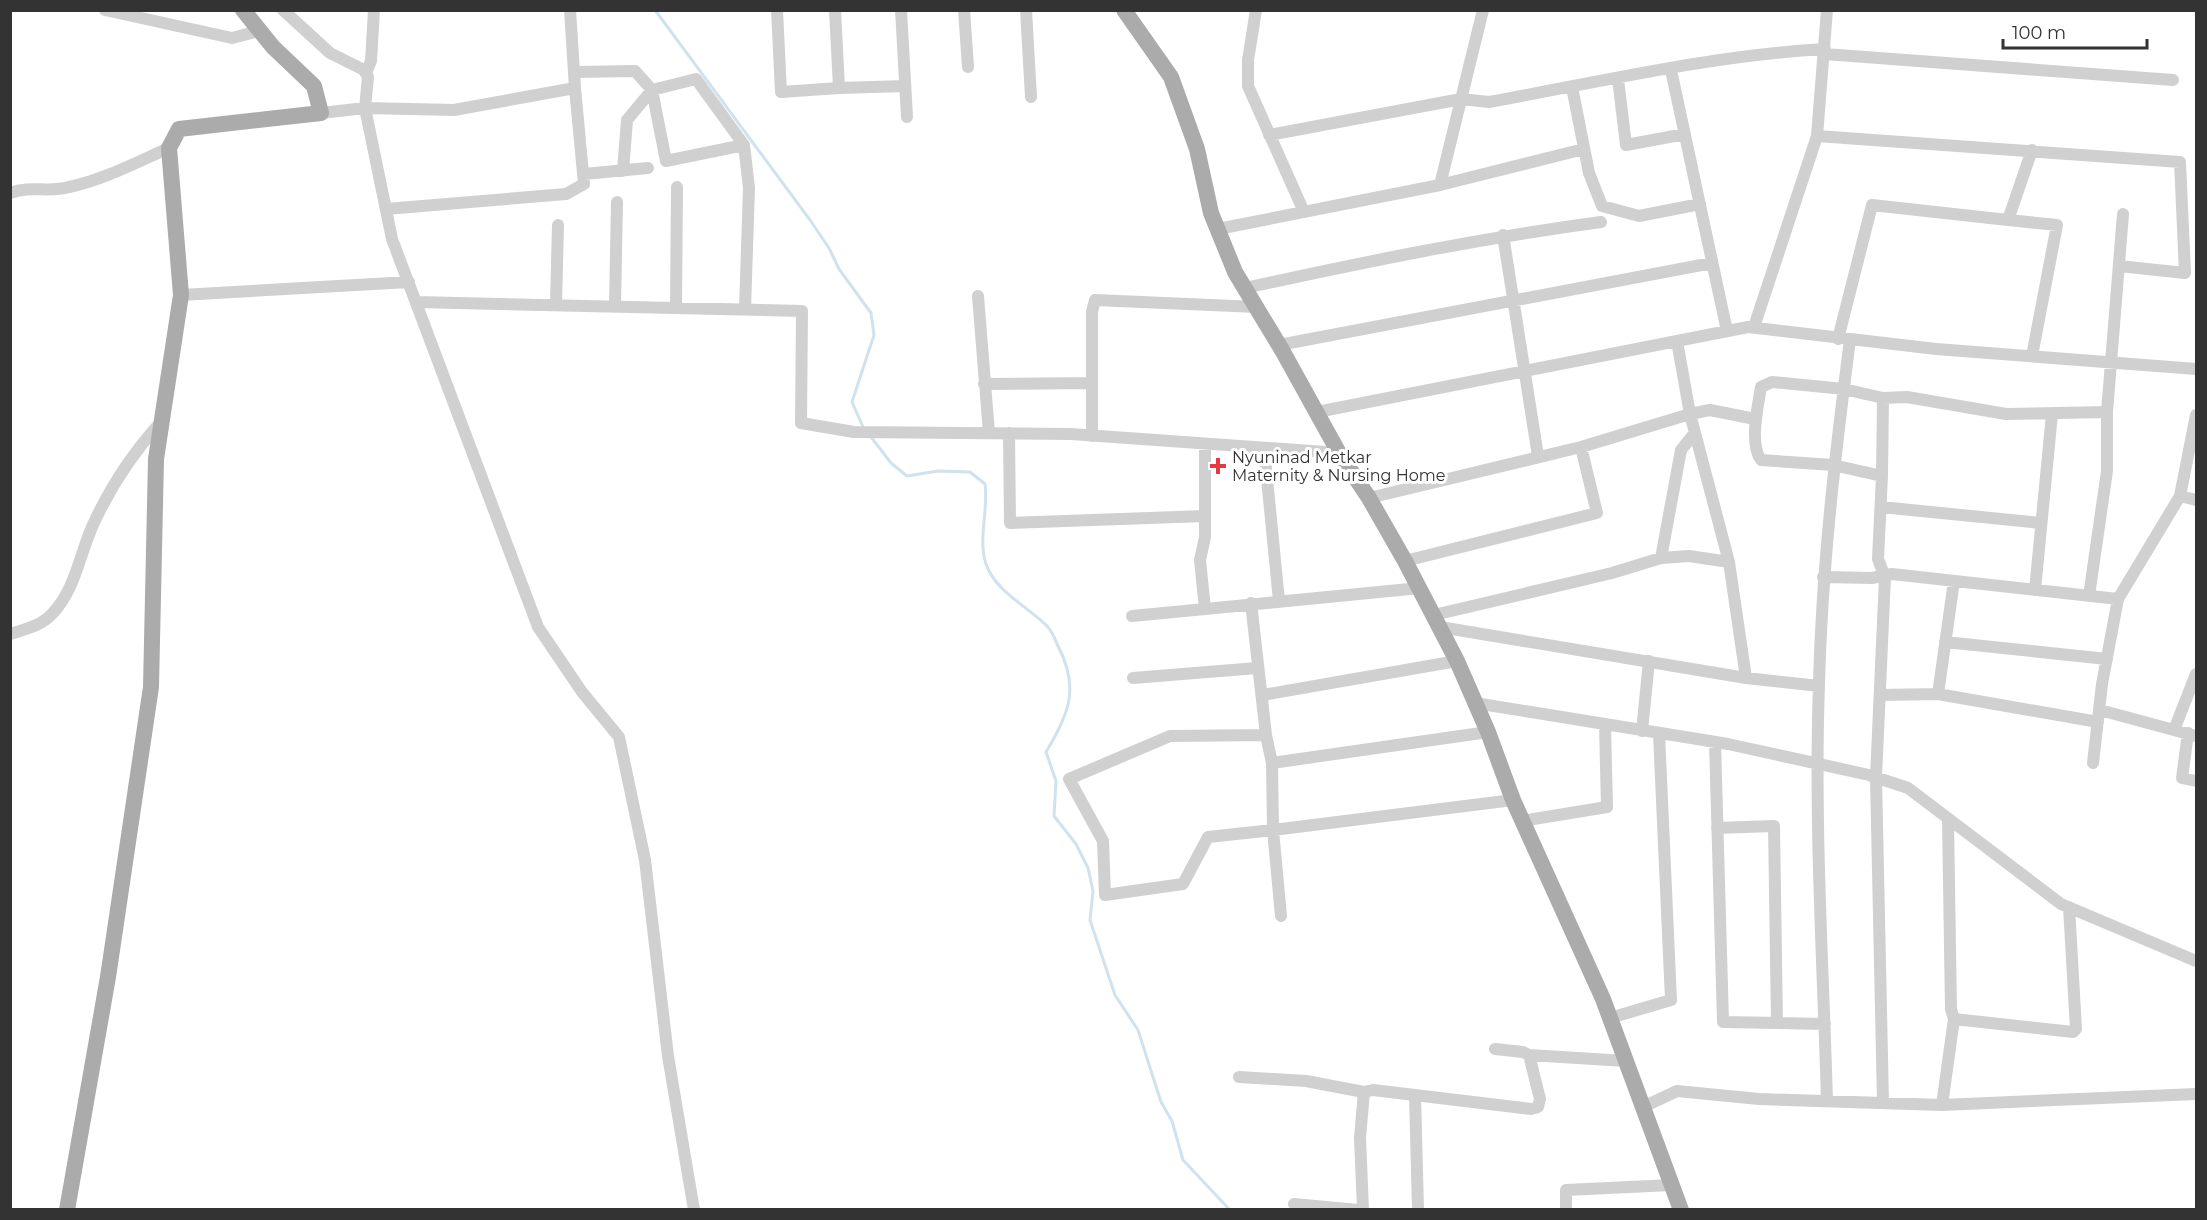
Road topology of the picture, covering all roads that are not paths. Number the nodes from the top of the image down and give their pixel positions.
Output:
1 (105, 10) edge
2 (243, 10) edge
3 (283, 10) edge
4 (374, 10) edge
5 (570, 10) edge
6 (777, 10) edge
7 (835, 10) edge
8 (901, 10) edge
9 (964, 10) edge
10 (1026, 10) edge
11 (1124, 10) edge
12 (1256, 10) edge
13 (1483, 10) edge
14 (1827, 10) edge
15 (259, 31) junction
16 (1825, 52) junction
17 (968, 68) dead end
18 (1671, 70) junction
19 (574, 72) junction
20 (366, 73) junction
21 (1618, 79) junction
22 (2173, 80) dead end
23 (905, 86) junction
24 (1572, 87) junction
25 (575, 88) junction
26 (839, 88) junction
27 (652, 90) junction
28 (1031, 97) dead end
29 (1461, 99) junction
30 (365, 108) junction
31 (321, 113) junction
32 (907, 117) dead end
33 (1685, 134) junction
34 (1269, 135) junction
35 (1817, 136) junction
36 (744, 145) junction
37 (169, 148) junction
38 (1584, 149) junction
39 (2032, 150) junction
40 (648, 168) dead end
41 (623, 171) junction
42 (584, 174) junction
43 (1440, 185) junction
44 (677, 188) dead end
45 (10, 193) edge
46 (617, 201) dead end
47 (1700, 204) junction
48 (386, 208) junction
49 (1304, 212) junction
50 (2122, 214) dead end
51 (2008, 220) junction
52 (1601, 222) dead end
53 (558, 225) dead end
54 (1218, 229) junction
55 (1503, 235) junction
56 (1712, 263) junction
57 (2119, 266) junction
58 (409, 282) junction
59 (1245, 288) junction
60 (180, 295) junction
61 (978, 296) dead end
62 (1513, 301) junction
63 (416, 302) junction
64 (556, 305) junction
65 (615, 306) junction
66 (1257, 307) junction
67 (676, 308) junction
68 (745, 309) junction
69 (1754, 327) junction
70 (1727, 331) junction
71 (1844, 340) junction
72 (1677, 341) junction
73 (1280, 345) junction
74 (2032, 356) junction
75 (2111, 362) junction
76 (2196, 369) edge
77 (1524, 371) junction
78 (1091, 383) junction
79 (984, 384) junction
80 (1844, 389) junction
81 (1883, 398) junction
82 (1317, 412) junction
83 (2107, 412) junction
84 (1690, 414) junction
85 (2052, 414) junction
86 (2196, 415) edge
87 (1755, 419) junction
88 (160, 423) junction
89 (989, 433) junction
90 (1009, 434) junction
91 (1694, 434) junction
92 (1092, 436) junction
93 (1205, 444) junction
94 (1581, 447) junction
95 (1264, 448) junction
96 (1339, 453) junction
97 (1538, 456) junction
98 (1833, 465) junction
99 (1882, 476) junction
100 (2180, 496) junction
101 (1369, 498) junction
102 (2196, 500) edge
103 (1881, 507) junction
104 (1205, 516) junction
105 (2041, 523) junction
106 (1661, 558) junction
107 (1405, 561) junction
108 (1729, 562) junction
109 (1823, 577) junction
110 (1885, 577) junction
111 (1954, 581) junction
112 (1420, 588) junction
113 (2035, 590) junction
114 (2089, 596) junction
115 (2118, 599) junction
116 (1279, 601) junction
117 (1251, 603) junction
118 (1205, 609) junction
119 (1131, 616) dead end
120 (1437, 621) junction
121 (10, 634) edge
122 (1945, 642) junction
123 (2107, 659) junction
124 (1457, 660) junction
125 (1649, 662) junction
126 (1257, 668) junction
127 (2196, 674) edge
128 (1133, 678) dead end
129 (1746, 678) junction
130 (1819, 686) junction
131 (1938, 694) junction
132 (1263, 695) junction
133 (1880, 695) junction
134 (1475, 703) junction
135 (2099, 716) junction
136 (1605, 725) junction
137 (2174, 730) junction
138 (1642, 731) junction
139 (1488, 732) junction
140 (1659, 734) junction
141 (2192, 734) edge
142 (1266, 735) junction
143 (1715, 742) junction
144 (1272, 763) junction
145 (2094, 763) dead end
146 (1818, 764) junction
147 (1876, 777) junction
148 (2196, 781) edge
149 (1513, 800) junction
150 (1522, 821) junction
151 (1948, 821) junction
152 (1718, 828) junction
153 (1273, 830) junction
154 (2069, 907) junction
155 (1281, 916) dead end
156 (2196, 961) edge
157 (1610, 1018) junction
158 (1954, 1019) junction
159 (1777, 1023) junction
160 (1825, 1024) junction
161 (1495, 1049) dead end
162 (1529, 1055) junction
163 (1626, 1061) junction
164 (1239, 1077) dead end
165 (1364, 1092) junction
166 (2196, 1094) edge
167 (1415, 1095) junction
168 (1827, 1101) junction
169 (1882, 1103) junction
170 (1942, 1105) junction
171 (1642, 1107) junction
172 (1672, 1185) junction
173 (1294, 1204) dead end
174 (67, 1209) edge
175 (694, 1209) edge
176 (1358, 1209) edge
177 (1363, 1209) edge
178 (1418, 1209) edge
179 (1566, 1209) edge
180 (1681, 1209) edge

1 - 15 street
2 - 15 main road
3 - 20 street
4 - 20 street
5 - 19 street
6 - 26 street
7 - 26 street
8 - 23 street
9 - 17 street
10 - 28 street
11 - 54 main road
12 - 34 street
13 - 29 street
14 - 16 street
15 - 31 main road
16 - 18 street
16 - 22 street
16 - 35 street
18 - 21 street
18 - 33 street
19 - 25 street
19 - 27 street
20 - 30 street
21 - 24 street
21 - 33 street
23 - 26 street
23 - 32 street
24 - 29 street
24 - 38 street
25 - 30 street
25 - 42 street
27 - 36 street
27 - 36 street
27 - 41 street
29 - 34 street
29 - 43 street
30 - 31 street
30 - 48 street
31 - 37 main road
33 - 47 street
34 - 49 street
35 - 39 street
35 - 69 street
36 - 68 street
37 - 45 street
37 - 60 main road
38 - 43 street
38 - 47 street
39 - 51 street
39 - 57 street
40 - 41 street
41 - 42 street
42 - 48 street
43 - 49 street
44 - 67 street
46 - 65 street
47 - 56 street
48 - 58 street
49 - 54 street
50 - 57 street
51 - 71 street
51 - 74 street
52 - 55 street
53 - 64 street
54 - 59 main road
55 - 59 street
55 - 62 street
56 - 62 street
56 - 70 street
57 - 75 street
58 - 60 street
58 - 63 street
59 - 66 main road
60 - 88 main road
61 - 79 street
62 - 73 street
62 - 77 street
63 - 64 street
63 - 175 street
64 - 65 street
65 - 67 street
66 - 73 main road
66 - 78 street
67 - 68 street
68 - 89 street
69 - 70 street
69 - 71 street
70 - 72 street
71 - 74 street
71 - 80 street
72 - 77 street
72 - 84 street
73 - 82 main road
74 - 75 street
75 - 76 street
75 - 83 street
77 - 82 street
77 - 97 street
78 - 79 street
78 - 92 street
79 - 89 street
80 - 81 street
80 - 87 street
80 - 98 street
81 - 85 street
81 - 99 street
82 - 96 main road
83 - 85 street
83 - 114 street
84 - 87 street
84 - 91 street
84 - 94 street
85 - 105 street
86 - 100 street
87 - 98 street
88 - 121 street
88 - 174 main road
89 - 90 street
90 - 92 street
90 - 104 street
91 - 106 street
91 - 108 street
92 - 93 street
93 - 95 street
93 - 104 street
94 - 97 street
94 - 107 street
95 - 96 street
95 - 116 street
96 - 101 main road
97 - 101 street
98 - 99 street
98 - 109 street
99 - 103 street
100 - 102 street
100 - 115 street
101 - 107 main road
103 - 105 street
103 - 110 street
104 - 118 street
105 - 113 street
106 - 108 street
106 - 120 street
107 - 112 main road
108 - 129 street
109 - 110 street
109 - 130 street
110 - 111 street
110 - 133 street
111 - 113 street
111 - 122 street
112 - 116 street
112 - 120 main road
113 - 114 street
114 - 115 street
115 - 123 street
116 - 117 street
117 - 118 street
117 - 126 street
118 - 119 street
120 - 124 main road
120 - 125 street
122 - 123 street
122 - 131 street
123 - 135 street
124 - 132 street
124 - 134 main road
125 - 129 street
125 - 138 street
126 - 128 street
126 - 132 street
127 - 137 street
129 - 130 street
130 - 146 street
131 - 133 street
131 - 135 street
132 - 142 street
133 - 147 street
134 - 136 street
134 - 139 main road
135 - 137 street
135 - 145 street
136 - 138 street
136 - 150 street
137 - 141 street
138 - 140 street
139 - 144 street
139 - 149 main road
140 - 143 street
140 - 157 street
141 - 148 street
142 - 144 street
142 - 153 street
143 - 146 street
143 - 152 street
144 - 153 street
146 - 147 street
146 - 160 street
147 - 151 street
147 - 169 street
149 - 150 main road
149 - 153 street
150 - 157 main road
151 - 154 street
151 - 158 street
152 - 159 street
152 - 159 street
153 - 155 street
154 - 156 street
154 - 158 street
157 - 163 main road
158 - 170 street
159 - 160 street
160 - 168 street
161 - 162 street
162 - 163 street
162 - 167 street
163 - 171 main road
164 - 165 street
165 - 167 street
165 - 177 street
166 - 170 street
167 - 178 street
168 - 169 street
168 - 171 street
169 - 170 street
171 - 172 main road
172 - 179 street
172 - 180 main road
173 - 176 street

